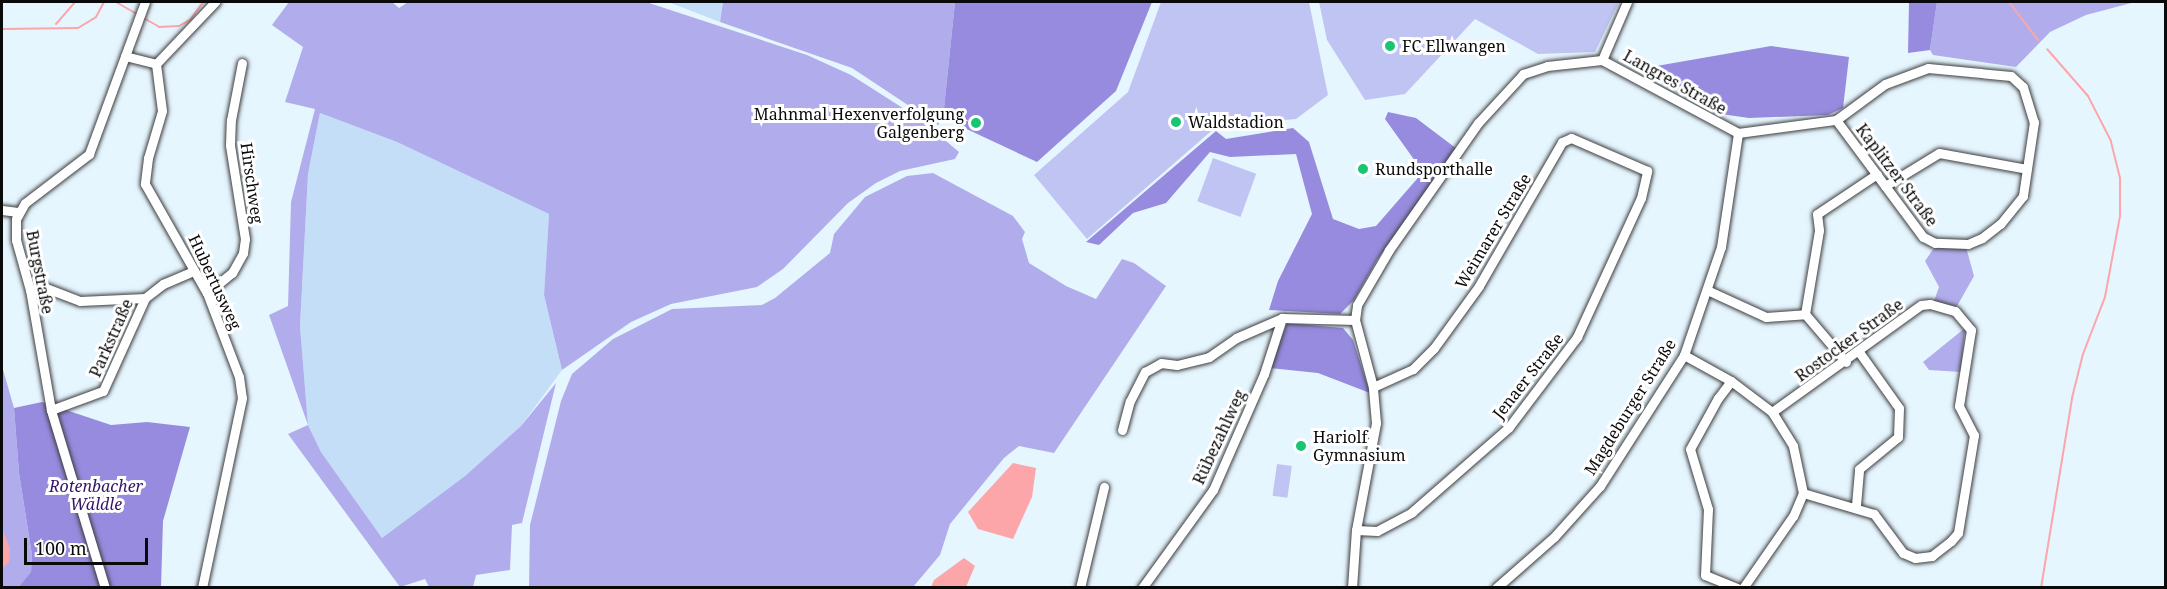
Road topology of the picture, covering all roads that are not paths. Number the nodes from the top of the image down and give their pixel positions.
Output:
1 (146, 2) edge
2 (215, 2) edge
3 (1627, 2) edge
4 (124, 56) junction
5 (1602, 60) junction
6 (156, 63) junction
7 (242, 63) dead end
8 (2023, 87) joint
9 (1836, 120) junction
10 (1738, 133) junction
11 (2027, 169) junction
12 (1647, 171) joint
13 (1877, 174) junction
14 (1885, 186) junction
15 (2, 210) edge
16 (18, 212) junction
17 (194, 271) junction
18 (30, 290) junction
19 (1707, 290) junction
20 (207, 293) junction
21 (145, 298) junction
22 (1805, 314) junction
23 (1282, 318) junction
24 (1355, 320) junction
25 (1859, 352) junction
26 (1684, 356) junction
27 (1846, 362) junction
28 (1731, 381) junction
29 (1373, 387) junction
30 (51, 410) junction
31 (1772, 412) junction
32 (1122, 430) dead end
33 (1104, 487) dead end
34 (1803, 493) junction
35 (1856, 505) junction
36 (1356, 530) junction
37 (105, 588) edge
38 (202, 588) edge
39 (1080, 588) edge
40 (1142, 588) edge
41 (1352, 588) edge
42 (1496, 588) edge
43 (1737, 588) edge
44 (1743, 588) edge

1 - 4 street, Burgstraße
2 - 6 street
3 - 5 street
4 - 6 street
4 - 16 street, Burgstraße
5 - 10 street, Langres Straße
5 - 24 street, Langres Straße
6 - 17 street, Hubertusweg
7 - 20 street, Hirschweg
8 - 9 street, Langres Straße
8 - 11 street, Kaplitzer Straße
9 - 10 street, Langres Straße
9 - 13 street, Kaplitzer Straße
10 - 19 street, Magdeburger Straße
11 - 14 street
11 - 14 street, Kaplitzer Straße
12 - 29 street, Weimarer Straße
12 - 36 street, Jenaer Straße
13 - 14 street, Kaplitzer Straße
13 - 22 street
15 - 16 street
16 - 18 street, Burgstraße
17 - 20 street, Hubertusweg
17 - 21 street, Parkstraße
18 - 21 street
18 - 30 street, Burgstraße
19 - 22 street
19 - 26 street, Magdeburger Straße
20 - 38 street, Hubertusweg
21 - 30 street, Parkstraße
22 - 27 street
23 - 24 street
23 - 32 street
23 - 40 street, Rübezahlweg
24 - 29 street
25 - 27 street, Rostocker Straße
25 - 35 street
25 - 35 street, Rostocker Straße
26 - 28 street
26 - 42 street, Magdeburger Straße
27 - 31 street, Rostocker Straße
28 - 31 street
28 - 43 street
29 - 36 street
30 - 37 street, Burgstraße
31 - 34 street
33 - 39 street
34 - 35 street, Rostocker Straße
34 - 44 street
36 - 41 street

